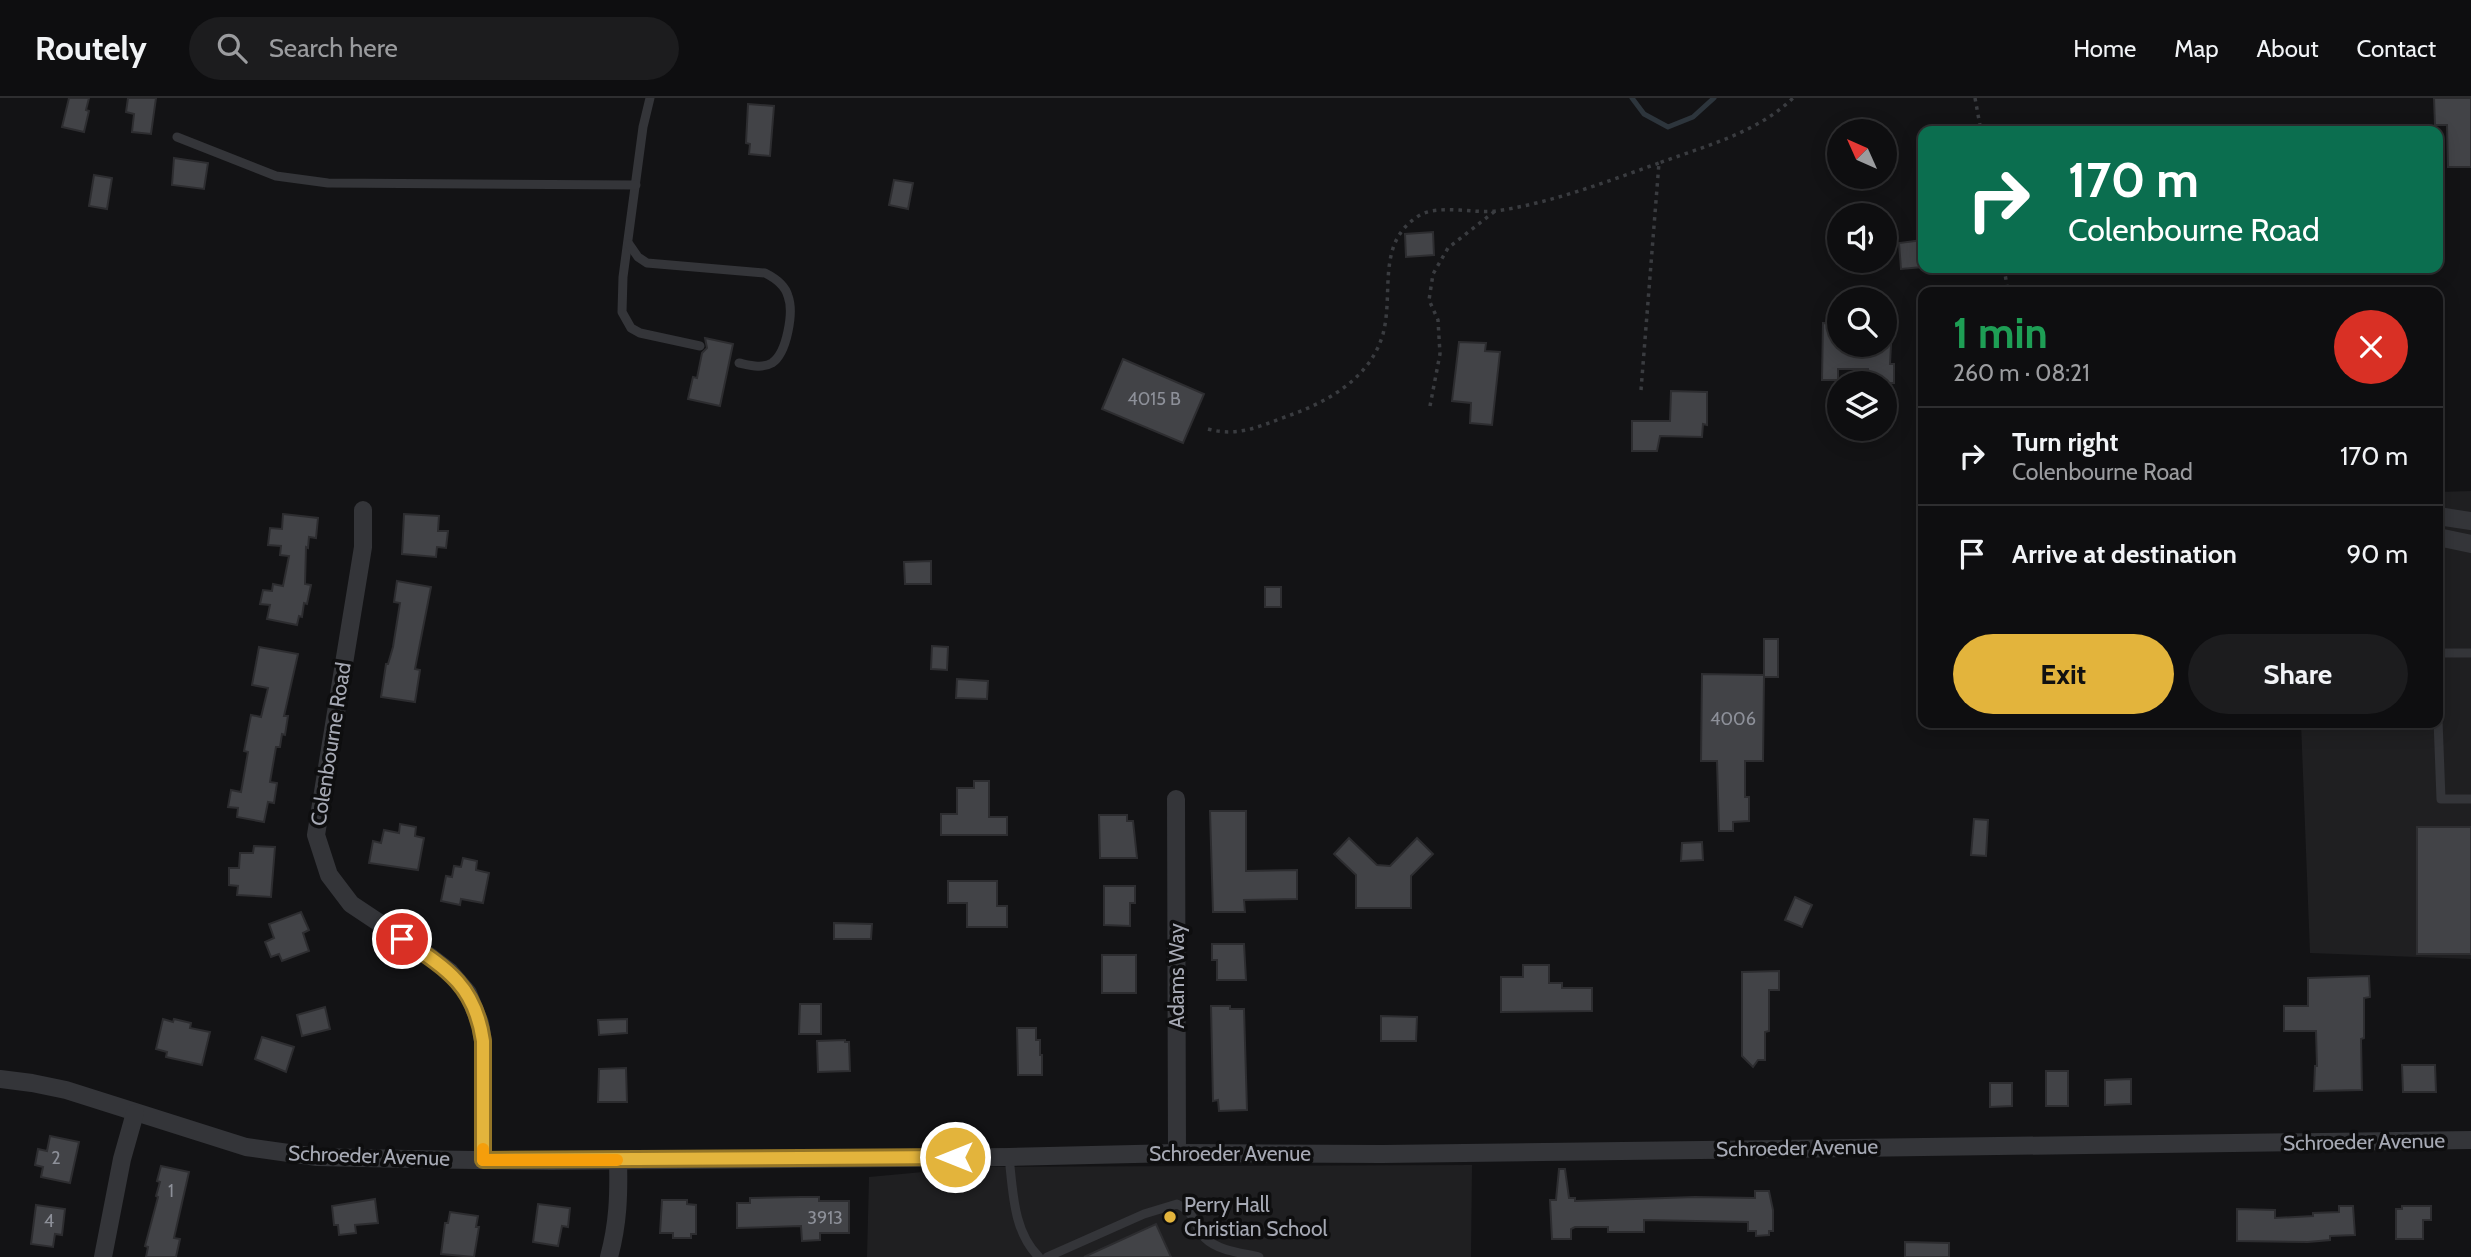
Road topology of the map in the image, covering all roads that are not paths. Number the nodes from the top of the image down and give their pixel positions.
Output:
1 (650, 98) edge
2 (177, 137) dead end
3 (636, 185) junction
4 (629, 244) junction
5 (700, 346) dead end
6 (739, 363) dead end
7 (363, 510) dead end
8 (2443, 517) edge
9 (2471, 521) edge
10 (2443, 538) edge
11 (2471, 544) edge
12 (2443, 653) edge
13 (2471, 653) edge
14 (2438, 728) edge
15 (1177, 799) dead end
16 (2471, 799) edge
17 (0, 1079) edge
18 (135, 1113) junction
19 (2471, 1140) edge
20 (1177, 1153) junction
21 (1009, 1157) junction
22 (483, 1160) junction
23 (618, 1160) junction
24 (103, 1257) edge
25 (609, 1257) edge
26 (1039, 1257) edge
27 (1047, 1257) edge
28 (1259, 1257) edge

1 - 3 lane
2 - 3 lane
3 - 4 lane
4 - 5 lane
4 - 6 lane
7 - 22 street, Colenbourne Road
8 - 9 street
10 - 11 street
12 - 13 lane
14 - 16 lane
15 - 20 street, Adams Way
17 - 18 street, Schroeder Avenue
18 - 22 street, Schroeder Avenue
18 - 24 street
19 - 20 street, Schroeder Avenue
20 - 21 street, Schroeder Avenue
21 - 23 street, Schroeder Avenue
21 - 26 lane
22 - 23 street, Schroeder Avenue
23 - 25 street
27 - 28 lane

